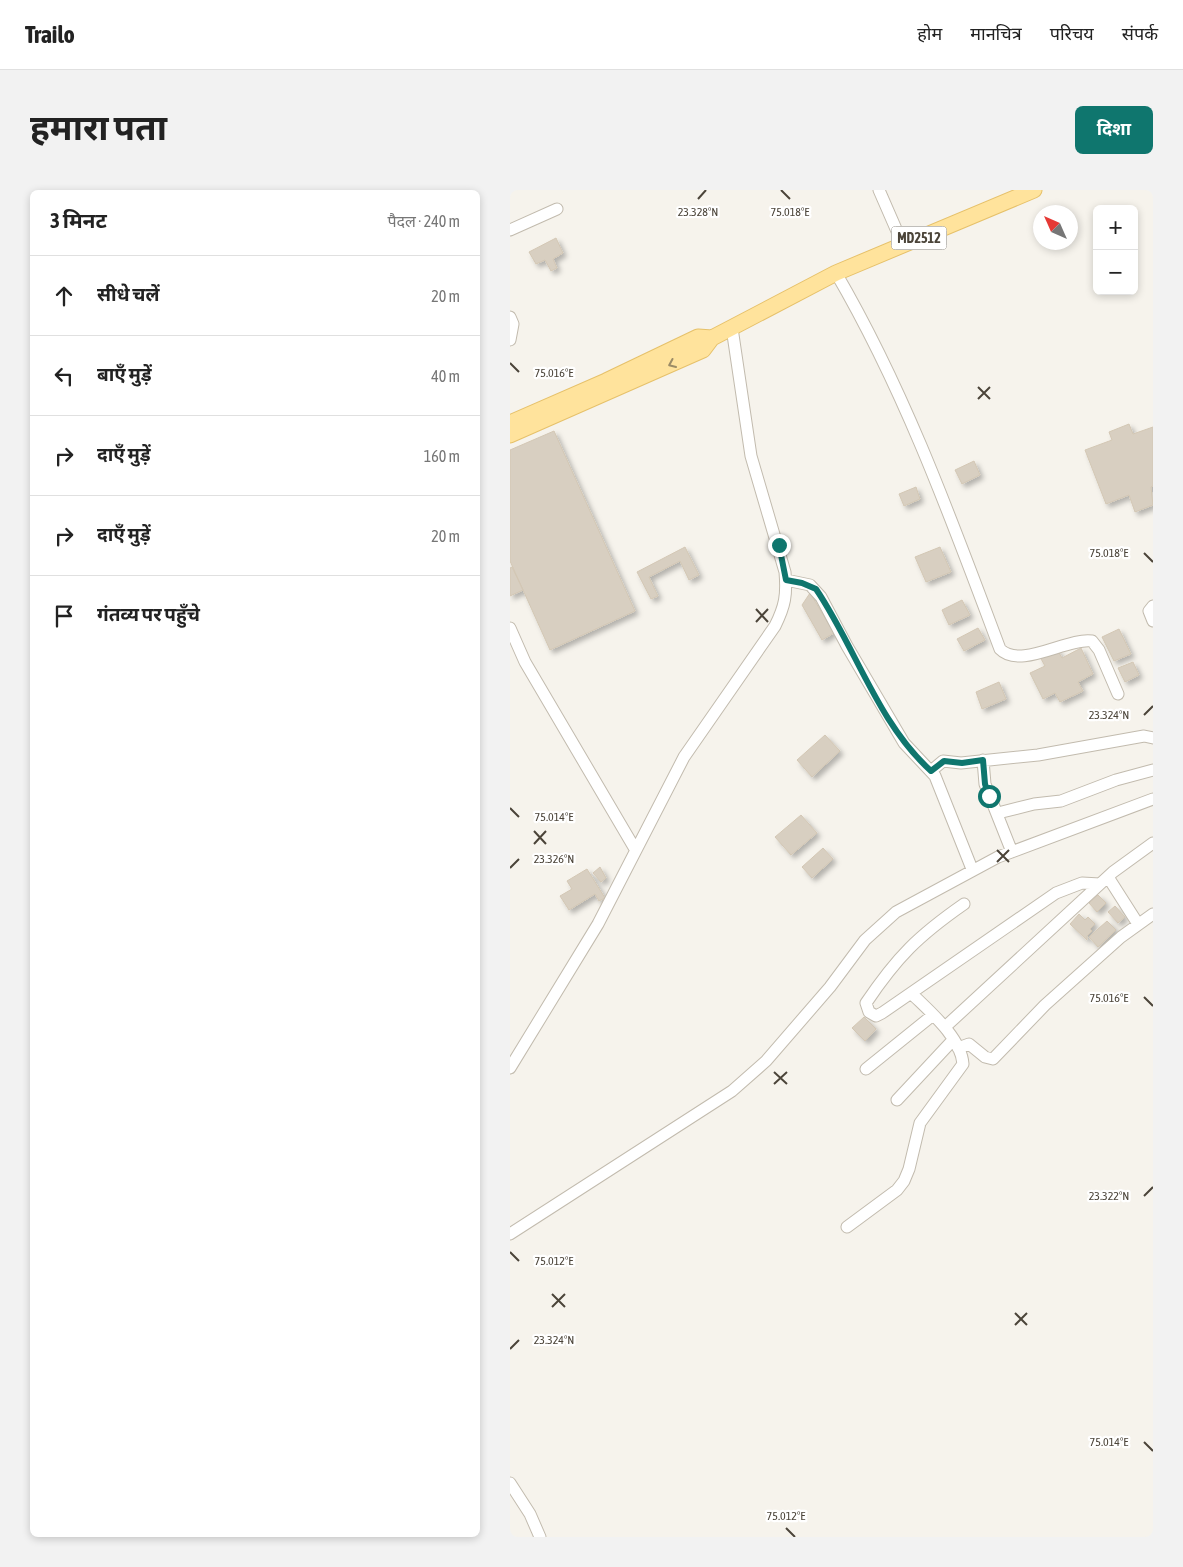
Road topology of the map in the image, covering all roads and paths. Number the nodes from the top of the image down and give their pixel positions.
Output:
1 (879, 190) edge
2 (1034, 190) edge
3 (557, 209) dead end
4 (510, 230) edge
5 (903, 245) junction
6 (836, 273) junction
7 (510, 318) edge
8 (732, 328) junction
9 (712, 338) junction
10 (510, 340) edge
11 (510, 423) edge
12 (510, 435) edge
13 (786, 580) junction
14 (1153, 606) edge
15 (1153, 621) edge
16 (510, 628) edge
17 (1118, 694) dead end
18 (1153, 738) edge
19 (983, 760) junction
20 (936, 766) junction
21 (1153, 770) edge
22 (1153, 799) edge
23 (998, 812) junction
24 (1153, 843) edge
25 (635, 849) junction
26 (1012, 852) junction
27 (972, 869) junction
28 (1104, 880) junction
29 (964, 904) dead end
30 (1153, 914) edge
31 (1138, 924) junction
32 (911, 993) junction
33 (933, 1015) junction
34 (945, 1027) junction
35 (956, 1044) junction
36 (510, 1068) edge
37 (866, 1069) dead end
38 (897, 1100) dead end
39 (847, 1227) dead end
40 (510, 1234) edge
41 (510, 1483) edge
42 (540, 1537) edge

1 - 5 street
2 - 5 main road, MD2512
3 - 4 street
5 - 6 main road, MD2512
6 - 8 main road, MD2512
6 - 17 street
7 - 10 street
8 - 9 main road, MD2512
8 - 13 street
9 - 11 main road, MD2512
9 -> 12 main road, MD2512
13 - 20 street
13 - 25 street
14 - 15 street
16 - 25 street
18 - 19 street
19 - 20 street
19 - 23 street
20 - 27 street
21 - 23 street
22 - 26 street
23 - 26 street
24 - 28 street
25 - 36 street
26 - 27 street
27 - 40 street
28 - 31 street
28 - 32 street
28 - 34 street
29 - 32 street
30 - 31 street
31 - 35 street
32 - 33 street
33 - 34 street
33 - 37 street
34 - 35 street
35 - 38 street
35 - 39 street
41 - 42 street

